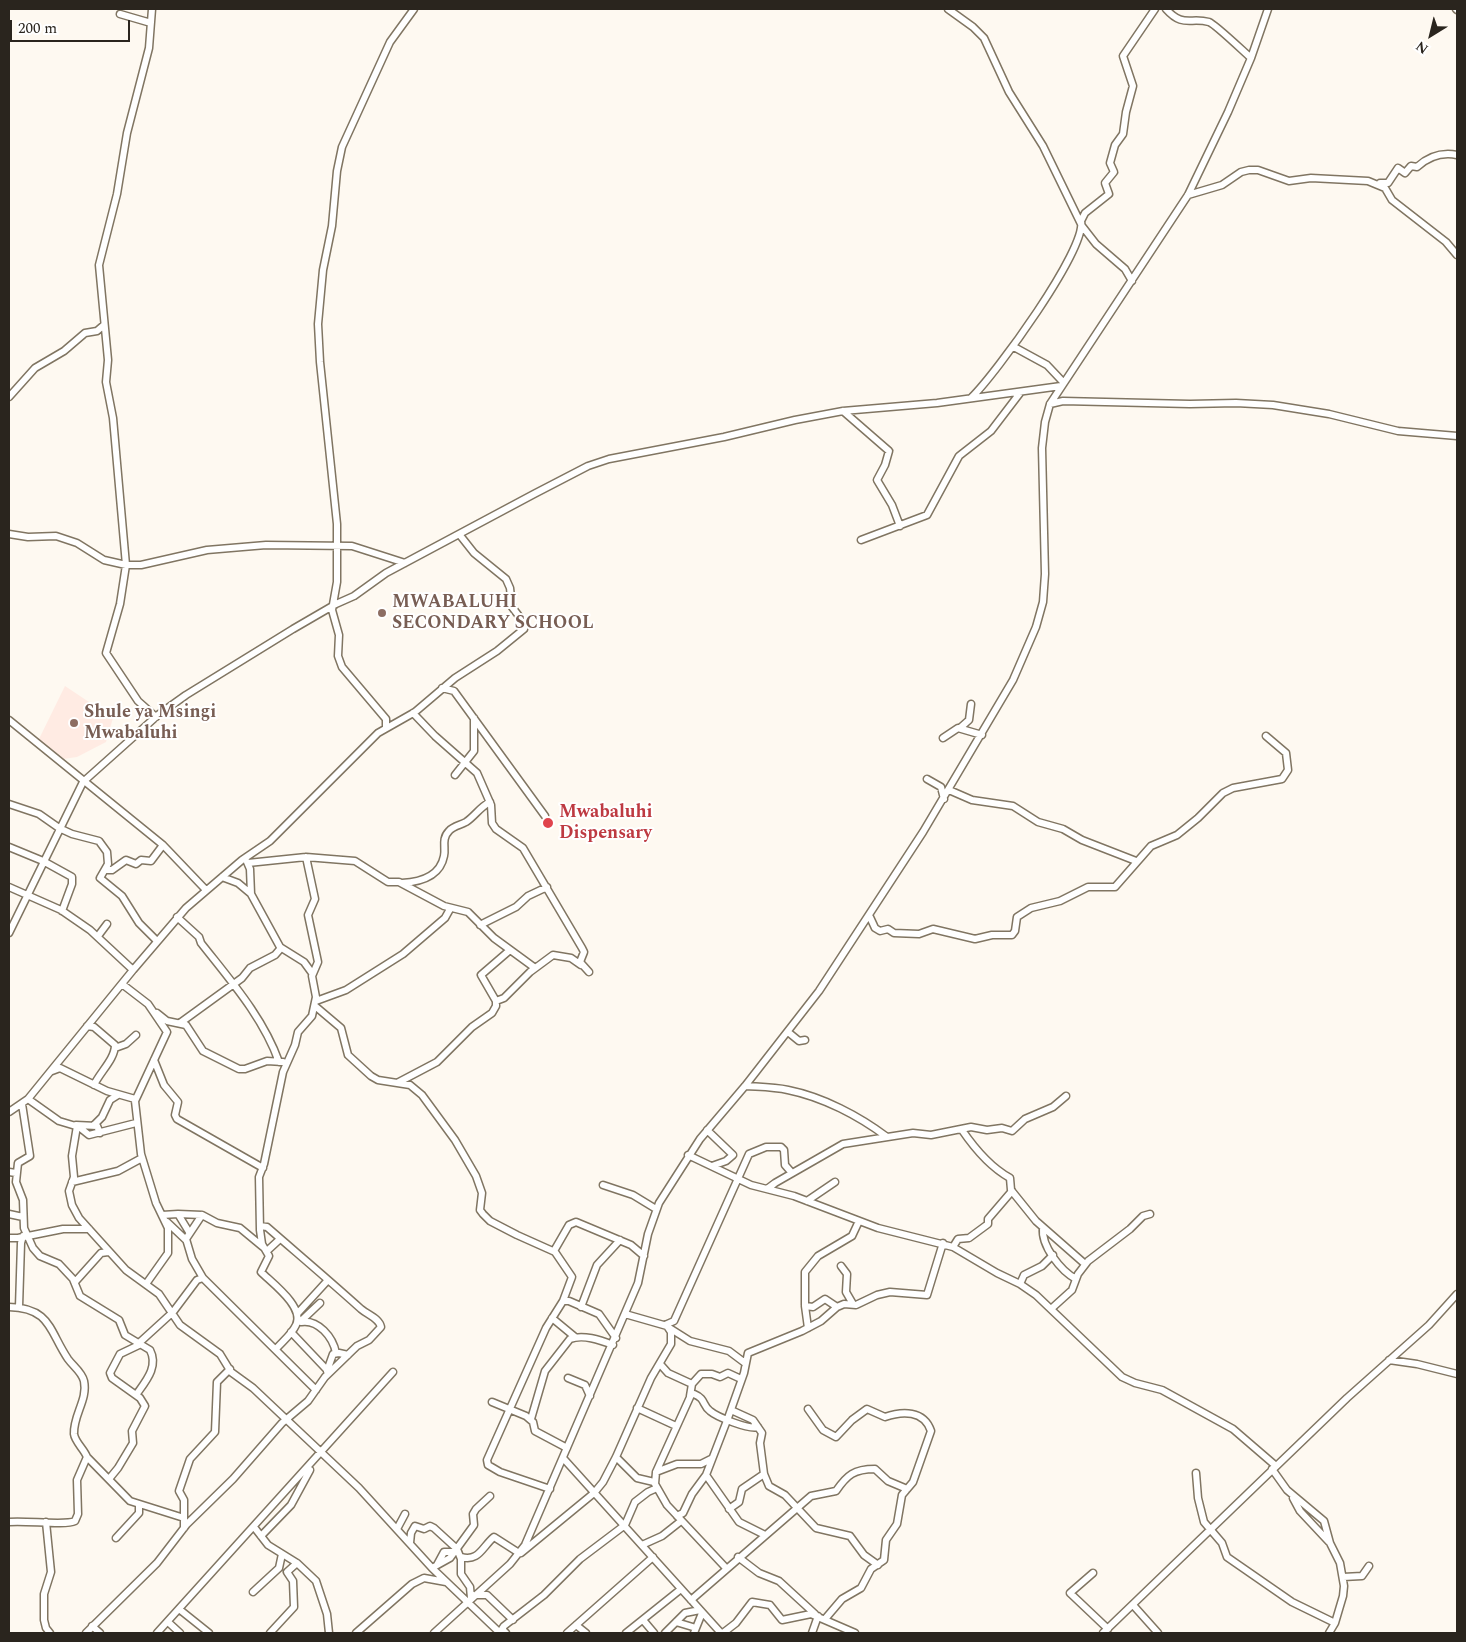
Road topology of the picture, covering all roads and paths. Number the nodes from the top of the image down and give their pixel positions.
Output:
1 (152, 9) edge
2 (414, 9) edge
3 (948, 9) edge
4 (1155, 9) edge
5 (1166, 9) edge
6 (1268, 9) edge
7 (120, 14) dead end
8 (151, 23) junction
9 (1251, 58) junction
10 (1457, 155) edge
11 (1376, 183) junction
12 (1188, 195) junction
13 (1082, 226) junction
14 (1457, 255) edge
15 (1132, 281) junction
16 (104, 325) junction
17 (1014, 347) junction
18 (1062, 384) junction
19 (1020, 393) junction
20 (9, 397) edge
21 (971, 398) junction
22 (1050, 404) junction
23 (842, 411) junction
24 (1457, 436) edge
25 (900, 526) junction
26 (9, 534) edge
27 (459, 534) junction
28 (861, 540) dead end
29 (338, 546) junction
30 (405, 563) junction
31 (126, 565) junction
32 (334, 605) junction
33 (442, 688) junction
34 (971, 704) dead end
35 (413, 713) junction
36 (156, 717) junction
37 (474, 718) junction
38 (9, 720) edge
39 (386, 727) junction
40 (960, 728) junction
41 (982, 735) junction
42 (1266, 736) dead end
43 (944, 738) dead end
44 (466, 762) junction
45 (455, 775) dead end
46 (927, 778) dead end
47 (83, 782) junction
48 (949, 790) junction
49 (944, 799) junction
50 (490, 802) junction
51 (9, 804) edge
52 (545, 816) dead end
53 (59, 828) junction
54 (163, 845) junction
55 (9, 848) edge
56 (306, 858) junction
57 (43, 861) junction
58 (1136, 861) junction
59 (245, 862) junction
60 (106, 870) junction
61 (222, 877) junction
62 (401, 883) junction
63 (9, 887) edge
64 (547, 887) junction
65 (206, 890) junction
66 (250, 892) junction
67 (27, 895) junction
68 (450, 909) junction
69 (62, 911) junction
70 (869, 915) junction
71 (178, 916) junction
72 (107, 924) dead end
73 (480, 925) junction
74 (9, 933) edge
75 (98, 936) junction
76 (157, 941) junction
77 (281, 948) junction
78 (510, 950) junction
79 (581, 965) junction
80 (535, 968) junction
81 (133, 970) junction
82 (589, 972) dead end
83 (312, 974) junction
84 (234, 983) junction
85 (122, 984) junction
86 (496, 1001) junction
87 (315, 1003) junction
88 (154, 1013) junction
89 (180, 1023) junction
90 (90, 1026) junction
91 (788, 1032) junction
92 (136, 1035) dead end
93 (805, 1040) dead end
94 (115, 1048) junction
95 (154, 1060) junction
96 (283, 1062) junction
97 (59, 1065) junction
98 (398, 1082) junction
99 (94, 1085) junction
100 (745, 1086) junction
101 (118, 1095) junction
102 (1066, 1096) dead end
103 (28, 1099) junction
104 (135, 1099) junction
105 (22, 1104) junction
106 (9, 1112) edge
107 (136, 1123) junction
108 (94, 1125) junction
109 (76, 1126) junction
110 (707, 1130) junction
111 (962, 1130) junction
112 (100, 1133) junction
113 (887, 1137) junction
114 (688, 1155) junction
115 (142, 1158) junction
116 (712, 1166) junction
117 (263, 1168) junction
118 (9, 1172) edge
119 (16, 1172) junction
120 (792, 1173) junction
121 (738, 1180) junction
122 (72, 1182) junction
123 (834, 1182) dead end
124 (603, 1185) dead end
125 (767, 1189) junction
126 (1012, 1191) junction
127 (808, 1201) junction
128 (656, 1209) junction
129 (9, 1214) edge
130 (178, 1214) junction
131 (1150, 1214) dead end
132 (162, 1215) junction
133 (202, 1215) junction
134 (23, 1217) junction
135 (859, 1221) junction
136 (167, 1222) junction
137 (260, 1226) junction
138 (1043, 1228) junction
139 (90, 1229) junction
140 (189, 1232) junction
141 (25, 1235) junction
142 (9, 1238) edge
143 (280, 1239) junction
144 (620, 1240) junction
145 (186, 1242) junction
146 (943, 1243) junction
147 (953, 1247) junction
148 (266, 1249) junction
149 (554, 1251) junction
150 (108, 1252) junction
151 (1053, 1255) junction
152 (644, 1256) junction
153 (1085, 1264) junction
154 (841, 1266) dead end
155 (203, 1278) junction
156 (1076, 1279) junction
157 (328, 1280) junction
158 (75, 1282) junction
159 (146, 1284) junction
160 (1020, 1284) junction
161 (1457, 1294) edge
162 (563, 1302) junction
163 (320, 1303) dead end
164 (853, 1304) junction
165 (805, 1305) junction
166 (9, 1307) edge
167 (19, 1307) junction
168 (581, 1307) junction
169 (837, 1307) junction
170 (1051, 1309) junction
171 (171, 1314) junction
172 (297, 1314) junction
173 (625, 1314) junction
174 (552, 1318) junction
175 (674, 1322) junction
176 (298, 1324) junction
177 (667, 1327) junction
178 (808, 1328) junction
179 (291, 1332) junction
180 (679, 1335) junction
181 (576, 1337) junction
182 (616, 1338) junction
183 (140, 1343) junction
184 (612, 1345) junction
185 (276, 1349) junction
186 (336, 1353) junction
187 (348, 1356) junction
188 (1389, 1360) junction
189 (745, 1363) junction
190 (660, 1364) junction
191 (230, 1369) junction
192 (328, 1370) junction
193 (393, 1372) dead end
194 (1457, 1374) edge
195 (325, 1377) junction
196 (568, 1378) dead end
197 (742, 1379) junction
198 (692, 1384) junction
199 (316, 1390) junction
200 (136, 1395) junction
201 (590, 1396) junction
202 (690, 1396) junction
203 (492, 1402) dead end
204 (636, 1408) junction
205 (510, 1410) junction
206 (731, 1410) junction
207 (808, 1410) dead end
208 (286, 1418) junction
209 (728, 1418) junction
210 (530, 1419) junction
211 (676, 1426) junction
212 (758, 1427) junction
213 (567, 1448) junction
214 (322, 1453) junction
215 (87, 1457) junction
216 (616, 1457) junction
217 (563, 1458) junction
218 (711, 1459) junction
219 (311, 1465) junction
220 (1274, 1468) junction
221 (656, 1472) junction
222 (1196, 1472) dead end
223 (764, 1474) junction
224 (706, 1475) junction
225 (109, 1479) junction
226 (656, 1485) junction
227 (550, 1489) junction
228 (907, 1489) junction
229 (594, 1493) junction
230 (490, 1496) dead end
231 (1292, 1496) junction
232 (139, 1505) junction
233 (729, 1509) junction
234 (797, 1509) junction
235 (405, 1514) dead end
236 (184, 1518) junction
237 (679, 1518) junction
238 (9, 1522) edge
239 (46, 1522) junction
240 (625, 1525) junction
241 (254, 1527) junction
242 (184, 1528) junction
243 (397, 1529) junction
244 (1210, 1531) junction
245 (765, 1535) junction
246 (261, 1536) junction
247 (116, 1538) dead end
248 (410, 1543) junction
249 (1330, 1543) junction
250 (642, 1545) junction
251 (458, 1553) junction
252 (282, 1554) junction
253 (518, 1555) junction
254 (653, 1557) junction
255 (738, 1557) junction
256 (297, 1564) junction
257 (878, 1565) junction
258 (1369, 1566) dead end
259 (434, 1567) junction
260 (726, 1568) junction
261 (1093, 1573) dead end
262 (1343, 1577) junction
263 (447, 1582) junction
264 (681, 1589) junction
265 (253, 1592) dead end
266 (471, 1598) junction
267 (691, 1600) junction
268 (1133, 1605) junction
269 (180, 1609) junction
270 (701, 1611) junction
271 (820, 1617) junction
272 (513, 1620) junction
273 (642, 1620) junction
274 (168, 1622) junction
275 (676, 1622) junction
276 (1335, 1623) junction
277 (576, 1625) junction
278 (92, 1626) junction
279 (495, 1628) junction
280 (695, 1631) edge
281 (1105, 1631) edge
282 (50, 1633) edge
283 (86, 1633) edge
284 (100, 1633) edge
285 (157, 1633) edge
286 (180, 1633) edge
287 (209, 1633) edge
288 (270, 1633) edge
289 (329, 1633) edge
290 (356, 1633) edge
291 (434, 1633) edge
292 (489, 1633) edge
293 (500, 1633) edge
294 (506, 1633) edge
295 (567, 1633) edge
296 (586, 1633) edge
297 (626, 1633) edge
298 (654, 1633) edge
299 (665, 1633) edge
300 (722, 1633) edge
301 (812, 1633) edge
302 (855, 1633) edge
303 (1158, 1633) edge
304 (1329, 1633) edge

1 - 8 street
2 - 29 street
3 - 13 street
4 - 13 street
5 - 9 street
6 - 9 street
7 - 8 street
8 - 16 street
9 - 12 street
10 - 11 street
11 - 12 street
11 - 14 street
12 - 15 street
13 - 15 street
13 - 17 street
15 - 18 street
16 - 20 street
16 - 31 street
17 - 18 street
17 - 21 street
18 - 19 street
18 - 22 street
19 - 21 street
19 - 25 street
21 - 23 street
22 - 24 street
22 - 41 street
23 - 25 street
23 - 27 street
25 - 28 street
26 - 31 street
27 - 30 street
27 - 33 street
29 - 30 street
29 - 31 street
29 - 32 street
30 - 32 street
31 - 36 street
32 - 36 street
32 - 39 street
33 - 35 street
33 - 37 street
34 - 40 street
35 - 39 street
35 - 44 street
36 - 47 street
37 - 44 street
37 - 52 street
38 - 47 street
39 - 59 street
40 - 41 street
40 - 43 street
41 - 48 street
42 - 58 street
44 - 45 street
44 - 50 street
46 - 49 street
47 - 53 street
47 - 54 street
48 - 49 street
48 - 58 street
49 - 70 street
50 - 62 street
50 - 64 street
51 - 53 street
53 - 57 street
53 - 60 street
54 - 60 street
54 - 65 street
55 - 57 street
56 - 59 street
56 - 62 street
56 - 83 street
57 - 67 street
57 - 69 street
58 - 70 street
59 - 61 street
59 - 66 street
60 - 76 street
61 - 65 street
61 - 66 street
62 - 68 street
63 - 67 street
64 - 73 street
64 - 79 street
65 - 71 street
66 - 77 street
67 - 69 street
67 - 74 street
68 - 73 street
68 - 87 street
69 - 75 street
70 - 91 street
71 - 76 street
71 - 84 street
72 - 75 street
73 - 78 street
75 - 81 street
76 - 81 street
77 - 83 street
77 - 84 street
78 - 80 street
78 - 86 street
79 - 80 street
79 - 82 street
80 - 86 street
81 - 85 street
83 - 87 street
84 - 89 street
84 - 96 street
85 - 88 street
85 - 90 street
86 - 98 street
87 - 96 street
87 - 98 street
88 - 89 street
88 - 95 street
89 - 96 street
90 - 94 street
90 - 97 street
91 - 93 street
91 - 100 street
92 - 94 street
94 - 99 street
95 - 104 street
95 - 117 street
96 - 117 street
97 - 99 street
97 - 103 street
98 - 149 street
99 - 101 street
100 - 110 street
100 - 113 street
101 - 104 street
101 - 108 street
102 - 111 street
103 - 105 street
103 - 109 street
104 - 107 street
105 - 106 street
105 - 119 street
107 - 112 street
107 - 115 street
108 - 109 street
108 - 112 street
109 - 112 street
109 - 122 street
110 - 114 street
110 - 116 street
111 - 113 street
111 - 126 street
113 - 120 street
114 - 116 street
114 - 128 street
115 - 122 street
115 - 132 street
116 - 121 street
117 - 137 street
118 - 119 street
119 - 134 street
120 - 121 street
120 - 125 street
121 - 125 street
121 - 175 street
122 - 139 street
123 - 127 street
124 - 128 street
125 - 127 street
126 - 138 street
126 - 147 street
127 - 135 street
128 - 152 street
129 - 134 street
130 - 132 street
130 - 133 street
130 - 140 street
131 - 153 street
132 - 136 street
133 - 140 street
133 - 148 street
134 - 141 street
135 - 146 street
135 - 165 street
136 - 145 street
136 - 159 street
137 - 143 street
137 - 148 street
138 - 151 street
138 - 153 street
139 - 141 street
139 - 150 street
140 - 145 street
141 - 142 street
141 - 158 street
141 - 167 street
143 - 148 street
143 - 157 street
144 - 149 street
144 - 152 street
144 - 168 street
145 - 155 street
146 - 147 street
146 - 164 street
147 - 160 street
148 - 172 street
149 - 162 street
150 - 158 street
150 - 159 street
151 - 156 street
151 - 160 street
152 - 173 street
153 - 156 street
154 - 164 street
155 - 171 street
155 - 185 street
156 - 170 street
157 - 172 street
157 - 187 street
158 - 183 street
159 - 171 street
160 - 170 street
161 - 188 street
162 - 168 street
162 - 174 street
163 - 176 street
164 - 169 street
165 - 169 street
165 - 178 street
166 - 167 street
167 - 215 street
168 - 182 street
169 - 178 street
170 - 220 street
171 - 183 street
171 - 191 street
172 - 176 street
173 - 177 street
173 - 182 street
174 - 181 street
174 - 205 street
175 - 177 street
175 - 180 street
176 - 179 street
176 - 186 street
177 - 180 street
177 - 190 street
178 - 189 street
179 - 185 street
179 - 192 street
180 - 189 street
181 - 184 street
181 - 210 street
182 - 184 street
183 - 200 street
183 - 200 street
184 - 201 street
185 - 199 street
186 - 187 street
186 - 192 street
187 - 195 street
188 - 194 street
188 - 220 street
189 - 197 street
190 - 198 street
190 - 204 street
191 - 208 street
191 - 236 street
192 - 195 street
193 - 214 street
195 - 199 street
196 - 201 street
197 - 198 street
197 - 206 street
198 - 202 street
199 - 208 street
200 - 225 street
201 - 213 street
202 - 209 street
202 - 211 street
203 - 205 street
204 - 211 street
204 - 216 street
205 - 210 street
205 - 227 street
206 - 209 street
206 - 212 street
207 - 228 street
208 - 214 street
208 - 242 street
209 - 212 street
209 - 218 street
210 - 213 street
211 - 221 street
212 - 223 street
213 - 217 street
214 - 219 street
214 - 243 street
215 - 225 street
215 - 239 street
216 - 226 street
216 - 229 street
217 - 227 street
217 - 229 street
218 - 221 street
218 - 224 street
219 - 241 street
219 - 246 street
220 - 231 street
220 - 244 street
221 - 226 street
222 - 244 street
223 - 233 street
223 - 234 street
224 - 233 street
224 - 237 street
225 - 232 street
226 - 237 street
226 - 240 street
227 - 253 street
228 - 234 street
228 - 257 street
229 - 240 street
229 - 253 street
230 - 251 street
231 - 249 street
231 - 249 street
232 - 236 street
232 - 247 street
233 - 245 street
234 - 245 street
234 - 257 street
235 - 243 street
236 - 242 street
237 - 250 street
237 - 260 street
238 - 239 street
239 - 282 street
240 - 250 street
240 - 272 street
241 - 246 street
241 - 269 street
242 - 278 street
243 - 248 street
244 - 268 street
244 - 276 street
245 - 255 street
246 - 252 street
248 - 251 street
248 - 259 street
249 - 262 street
250 - 254 street
251 - 253 street
251 - 259 street
251 - 266 street
252 - 256 street
252 - 265 street
253 - 266 street
254 - 264 street
254 - 277 street
255 - 260 street
255 - 271 street
256 - 288 street
256 - 289 street
257 - 271 street
258 - 262 street
259 - 263 street
260 - 267 street
261 - 281 street
262 - 276 street
263 - 266 street
263 - 290 street
264 - 267 street
264 - 273 street
266 - 272 street
266 - 279 street
266 - 291 street
267 - 270 street
268 - 281 street
268 - 303 street
269 - 274 street
269 - 287 street
270 - 275 street
270 - 280 street
270 - 300 street
271 - 300 street
271 - 301 street
271 - 302 street
272 - 294 street
273 - 297 street
273 - 298 street
274 - 285 street
274 - 286 street
275 - 280 street
275 - 299 street
276 - 304 street
277 - 295 street
277 - 296 street
278 - 283 street
278 - 284 street
279 - 292 street
279 - 293 street

